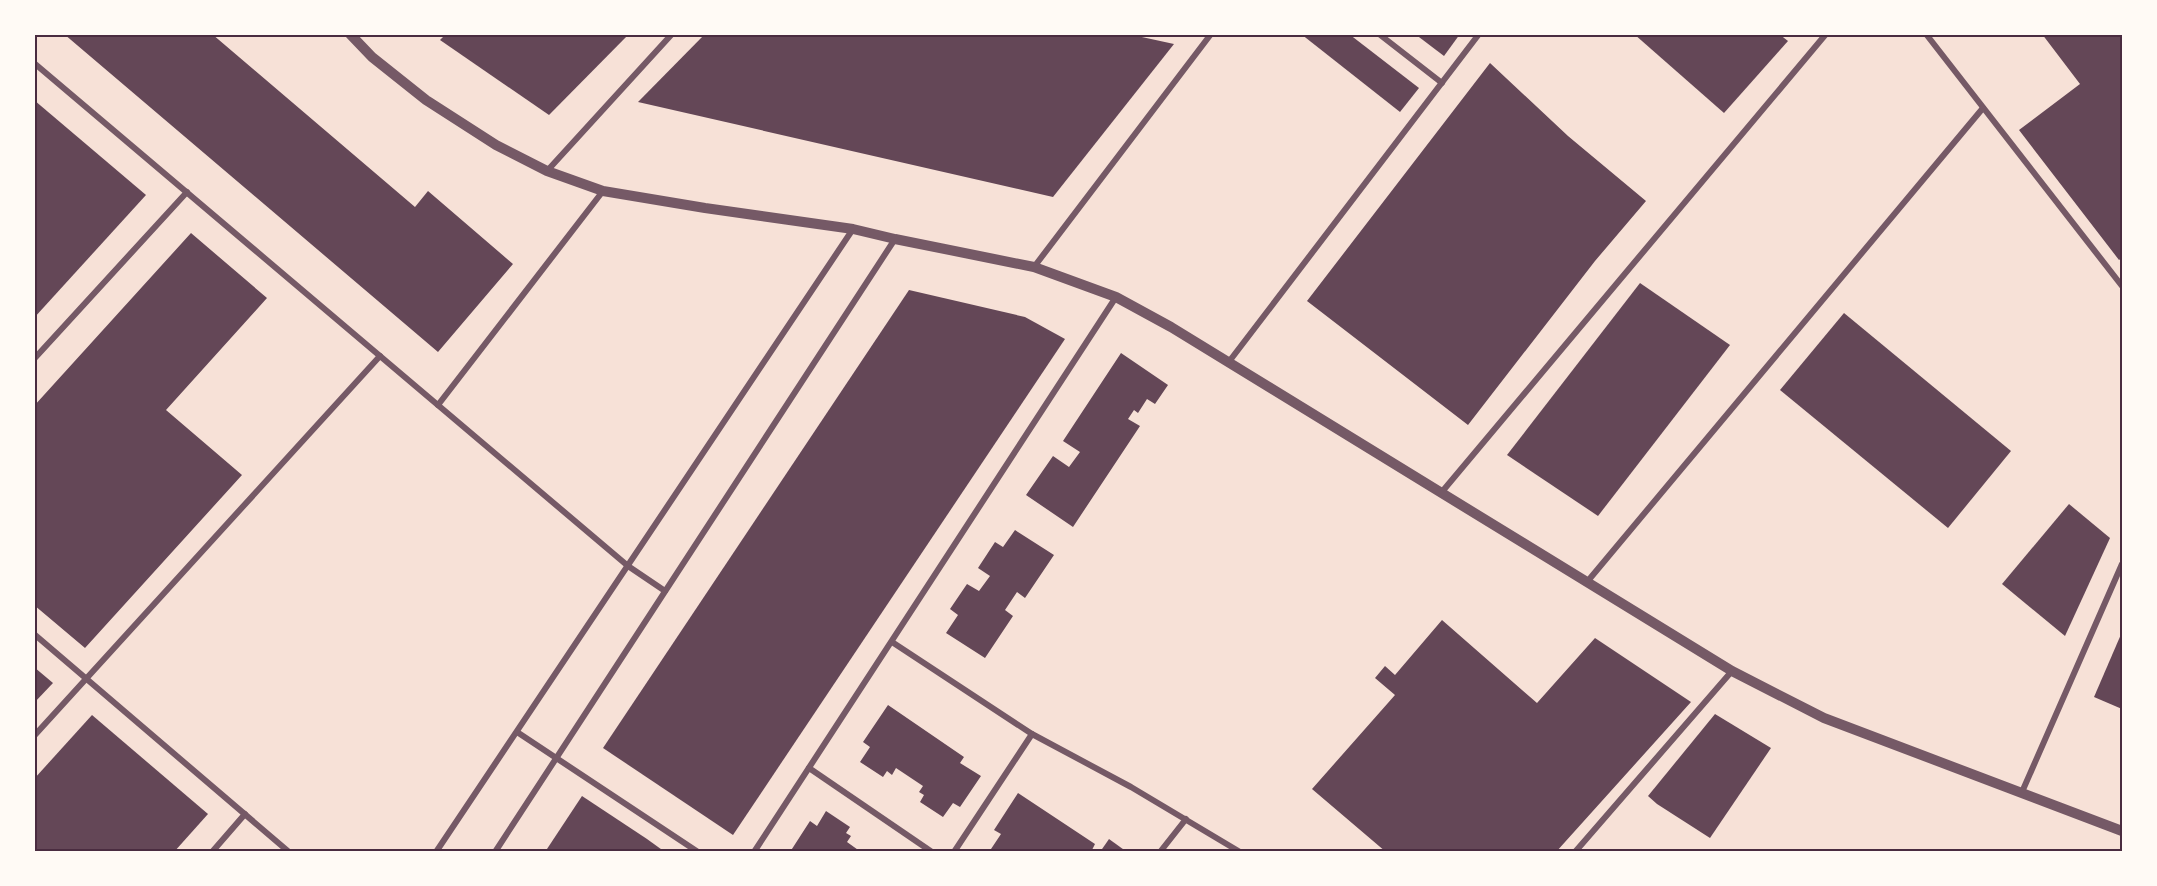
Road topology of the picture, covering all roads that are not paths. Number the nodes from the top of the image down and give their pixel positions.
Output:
1 (350, 34) edge
2 (672, 34) edge
3 (1211, 34) edge
4 (1379, 34) edge
5 (1479, 34) edge
6 (1826, 34) edge
7 (1926, 34) edge
8 (34, 63) edge
9 (1442, 83) junction
10 (1983, 108) junction
11 (547, 171) junction
12 (603, 191) junction
13 (188, 192) junction
14 (853, 229) junction
15 (895, 239) junction
16 (1034, 267) junction
17 (2122, 286) edge
18 (1116, 297) junction
19 (380, 356) junction
20 (34, 359) edge
21 (1228, 364) junction
22 (438, 405) junction
23 (1441, 493) junction
24 (2122, 564) edge
25 (628, 566) junction
26 (1587, 582) junction
27 (665, 591) junction
28 (34, 633) edge
29 (892, 642) junction
30 (1732, 671) junction
31 (87, 677) junction
32 (516, 732) junction
33 (1032, 734) junction
34 (34, 735) edge
35 (557, 758) junction
36 (809, 768) junction
37 (2022, 792) junction
38 (245, 814) junction
39 (1186, 819) junction
40 (2122, 831) edge
41 (212, 852) edge
42 (289, 852) edge
43 (436, 852) edge
44 (495, 852) edge
45 (698, 852) edge
46 (754, 852) edge
47 (932, 852) edge
48 (954, 852) edge
49 (1160, 852) edge
50 (1240, 852) edge
51 (1575, 852) edge

1 - 11 street
2 - 11 street
3 - 16 street
4 - 9 street
5 - 9 street
6 - 23 street
7 - 10 street
8 - 13 street
9 - 21 street
10 - 17 street
10 - 26 street
11 - 12 street
12 - 14 street
12 - 22 street
13 - 19 street
13 - 20 street
14 - 15 street
14 - 25 street
15 - 16 street
15 - 27 street
16 - 18 street
18 - 21 street
18 - 29 street
19 - 22 street
19 - 31 street
21 - 23 street
22 - 25 street
23 - 26 street
24 - 37 street
25 - 27 street
25 - 32 street
26 - 30 street
27 - 35 street
28 - 31 street
29 - 33 street
29 - 36 street
30 - 37 street
30 - 51 street
31 - 34 street
31 - 38 street
32 - 35 street
32 - 43 street
33 - 39 street
33 - 48 street
35 - 44 street
35 - 45 street
36 - 46 street
36 - 47 street
37 - 40 street
38 - 41 street
38 - 42 street
39 - 49 street
39 - 50 street

